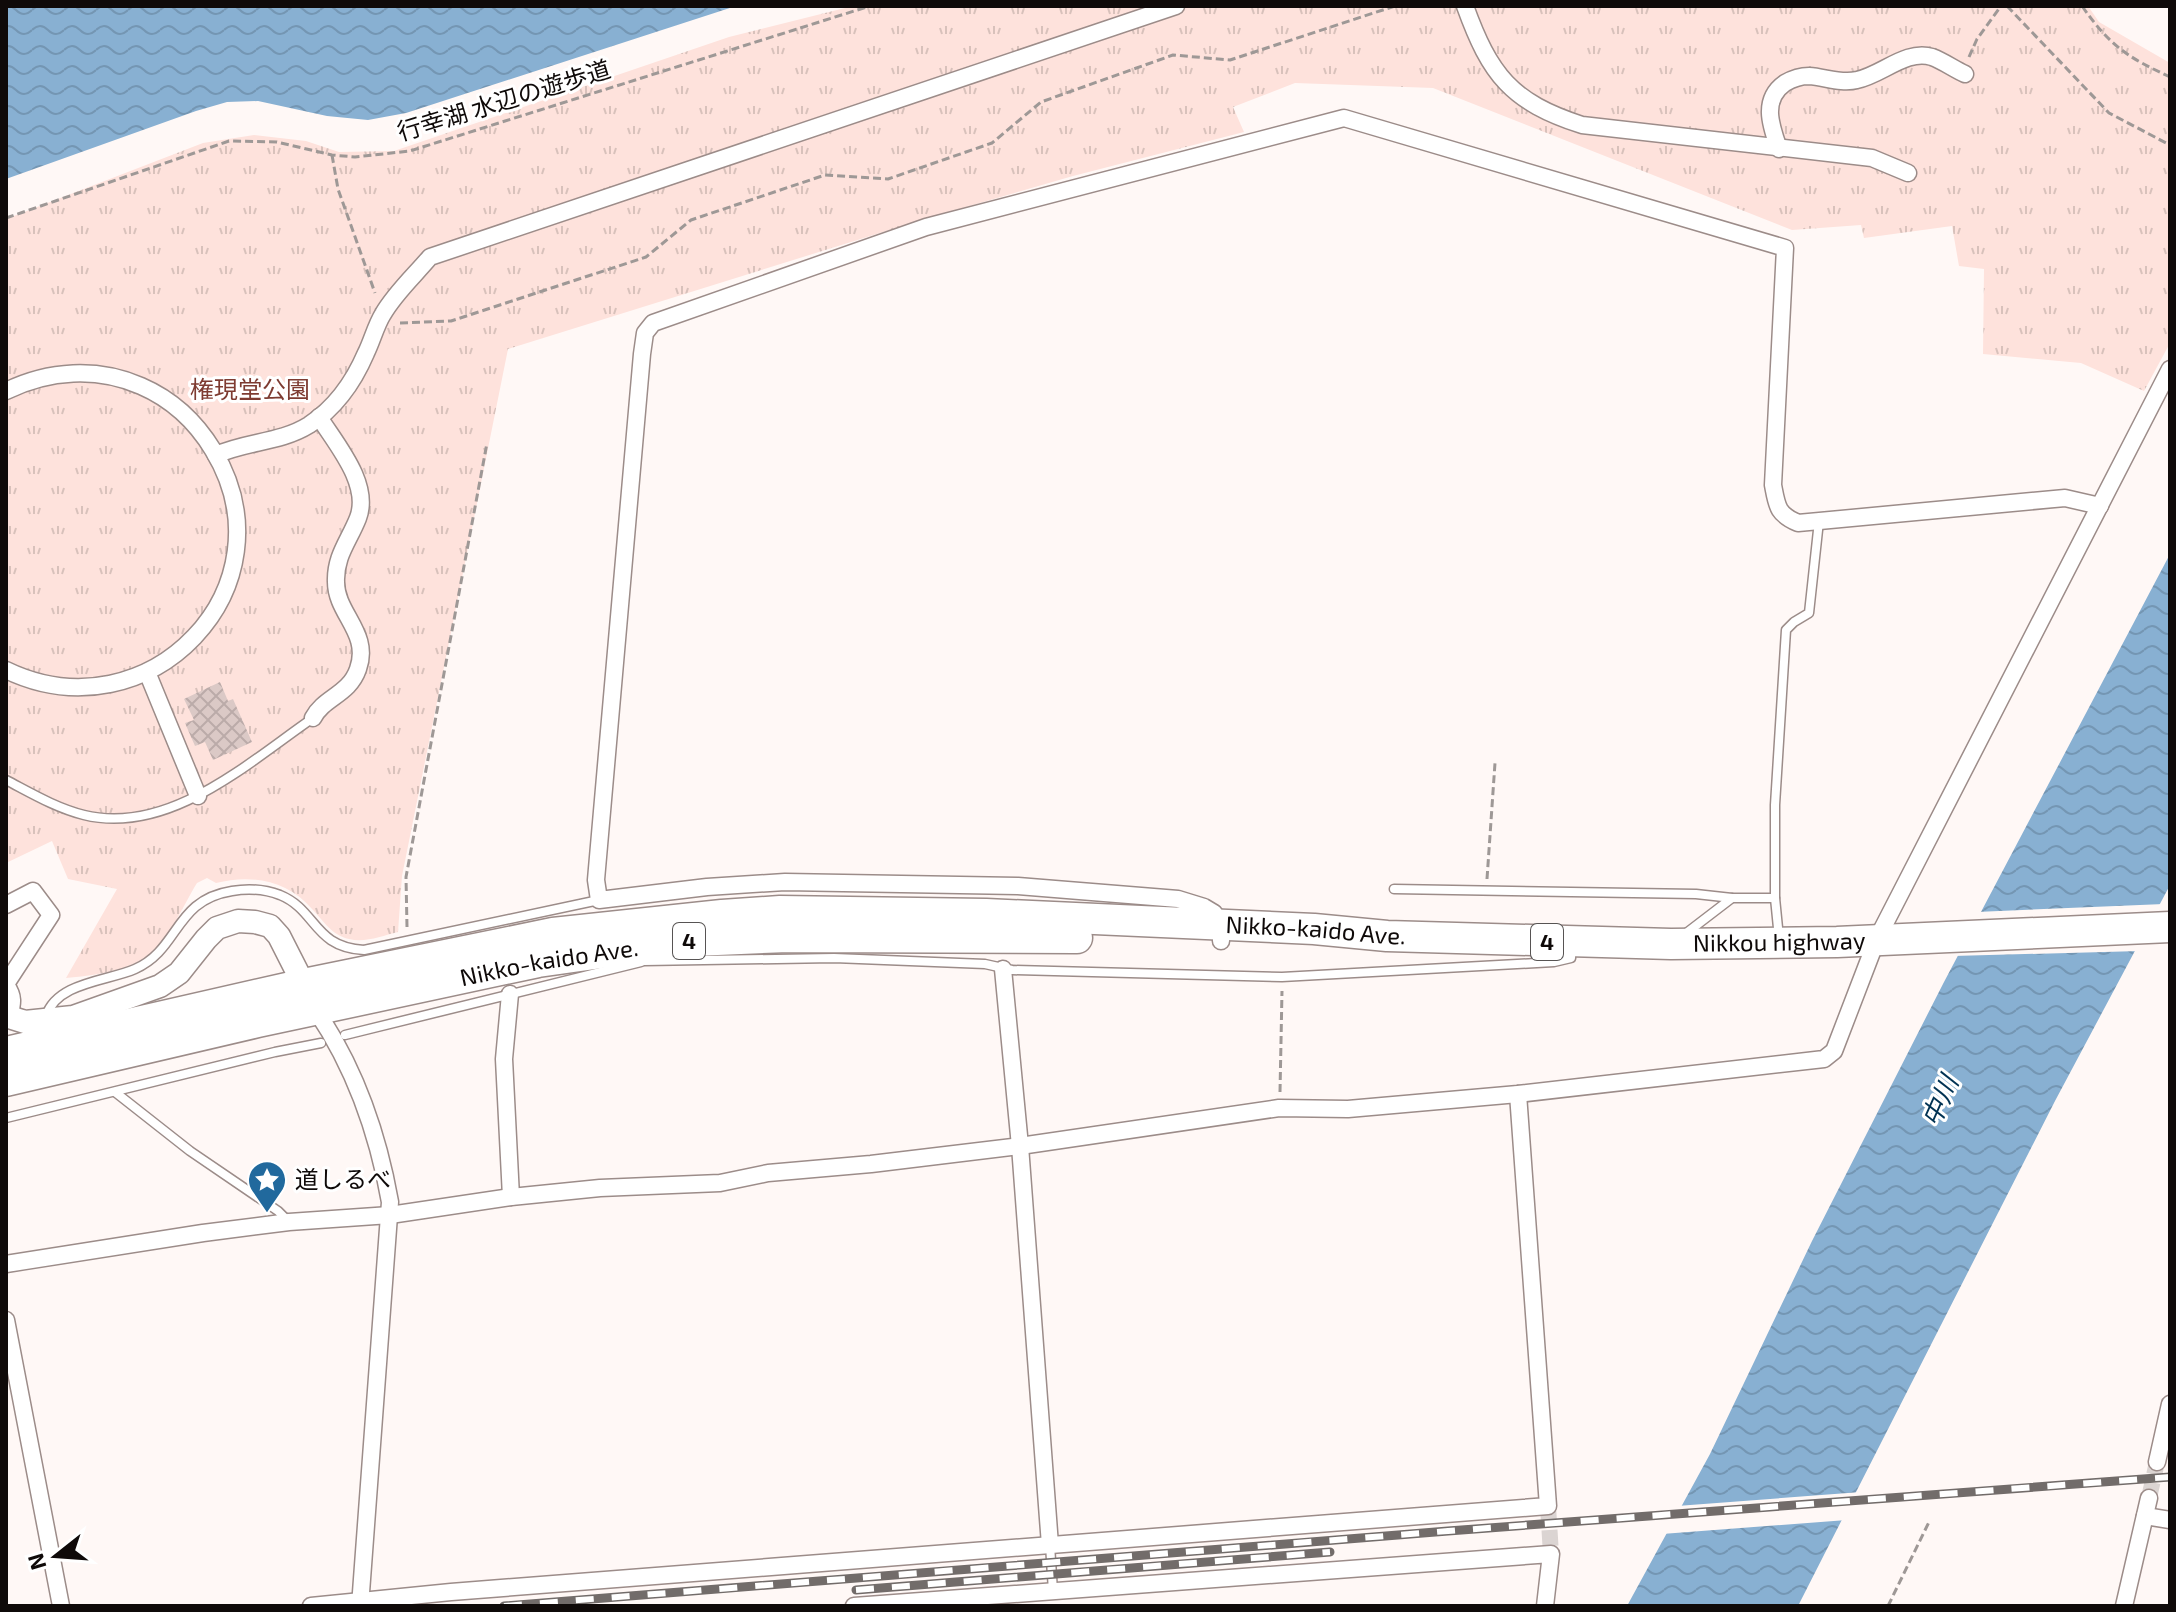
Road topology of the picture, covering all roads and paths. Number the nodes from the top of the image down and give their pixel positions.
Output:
1 (870, 6) edge
2 (1176, 6) edge
3 (1395, 6) edge
4 (1465, 6) edge
5 (2001, 6) edge
6 (2007, 6) edge
7 (2082, 6) edge
8 (1965, 74) joint
9 (2170, 77) edge
10 (2170, 145) edge
11 (1779, 149) junction
12 (332, 155) junction
13 (1908, 173) dead end
14 (6, 218) edge
15 (383, 313) junction
16 (2170, 369) edge
17 (6, 391) edge
18 (319, 417) junction
19 (487, 443) dead end
20 (216, 455) junction
21 (2100, 506) junction
22 (1819, 521) junction
23 (6, 670) edge
24 (147, 672) junction
25 (313, 718) joint
26 (1495, 763) dead end
27 (6, 780) edge
28 (198, 796) junction
29 (1394, 889) dead end
30 (1486, 890) junction
31 (1732, 898) junction
32 (1775, 898) junction
33 (599, 900) junction
34 (6, 905) edge
35 (2170, 927) edge
36 (1221, 933) junction
37 (1387, 936) joint
38 (1877, 939) junction
39 (409, 941) junction
40 (1572, 943) junction
41 (1780, 943) junction
42 (1671, 944) junction
43 (643, 954) junction
44 (1003, 969) junction
45 (1282, 977) junction
46 (6, 984) edge
47 (510, 994) junction
48 (309, 997) junction
49 (7, 1016) edge
50 (45, 1020) junction
51 (345, 1035) dead end
52 (321, 1043) dead end
53 (6, 1052) edge
54 (6, 1081) edge
55 (115, 1092) junction
56 (1518, 1094) junction
57 (1279, 1108) junction
58 (6, 1118) edge
59 (1020, 1146) junction
60 (511, 1197) junction
61 (390, 1215) junction
62 (289, 1222) junction
63 (6, 1264) edge
64 (6, 1320) edge
65 (2170, 1404) edge
66 (2157, 1462) tunnel mouth
67 (2149, 1498) tunnel mouth
68 (2145, 1516) junction
69 (2170, 1520) edge
70 (1929, 1522) dead end
71 (1050, 1545) junction
72 (1053, 1591) junction
73 (360, 1603) edge
74 (61, 1606) edge
75 (311, 1606) edge
76 (854, 1606) edge
77 (1545, 1606) edge
78 (1888, 1606) edge
79 (2124, 1606) edge

1 - 12 path, 行幸湖 水辺の遊歩道
2 - 15 street
3 - 15 path
4 - 11 street
5 - 8 path
6 - 10 path
7 - 9 path
8 - 11 street
11 - 13 street
12 - 14 path, 行幸湖 水辺の遊歩道
12 - 15 path
15 - 18 street
16 - 21 street
17 - 20 street
18 - 20 street
18 - 25 street
19 - 39 path
20 - 24 street
21 - 22 street
21 - 38 street
22 - 32 lane
22 - 33 street
23 - 24 street
24 - 28 street
25 - 28 lane
26 - 30 path
27 - 28 lane
29 - 30 lane
30 - 31 lane
31 - 32 lane
31 - 42 lane
32 - 41 lane
33 - 36 street
33 - 39 lane
34 - 46 street
35 - 38 highway, Nikkou highway / 4
36 - 37 highway, Nikko-kaido Ave. / 4
36 - 43 highway, Nikko-kaido Ave. / 4
36 - 48 highway, Nikko-kaido Ave. / 4
37 - 40 highway, Nikkou highway / 4
38 - 41 highway, Nikkou highway / 4
38 - 56 street
39 - 50 lane
40 - 42 highway, Nikkou highway / 4
40 - 45 lane
41 - 42 highway, Nikkou highway / 4
43 - 44 lane
43 - 47 lane
43 - 48 highway, Nikko-kaido Ave. / 4
44 - 45 lane
44 - 59 street
45 - 57 path
46 - 49 street
47 - 51 lane
47 - 60 street
48 - 50 street
48 - 53 highway, Nikko-kaido Ave. / 4
48 - 54 highway, Nikko-kaido Ave. / 4
48 - 61 street
49 - 50 street
52 - 55 lane
55 - 58 lane
55 - 62 lane
56 - 57 street
56 - 71 street
57 - 59 street
59 - 60 street
59 - 71 street
60 - 61 street
61 - 62 street
61 - 73 street
62 - 63 street
64 - 74 street
65 - 66 street
67 - 68 street
68 - 69 street
68 - 79 street
70 - 78 path
71 - 72 lane
71 - 73 street
72 - 76 street
72 - 77 street
73 - 75 street

